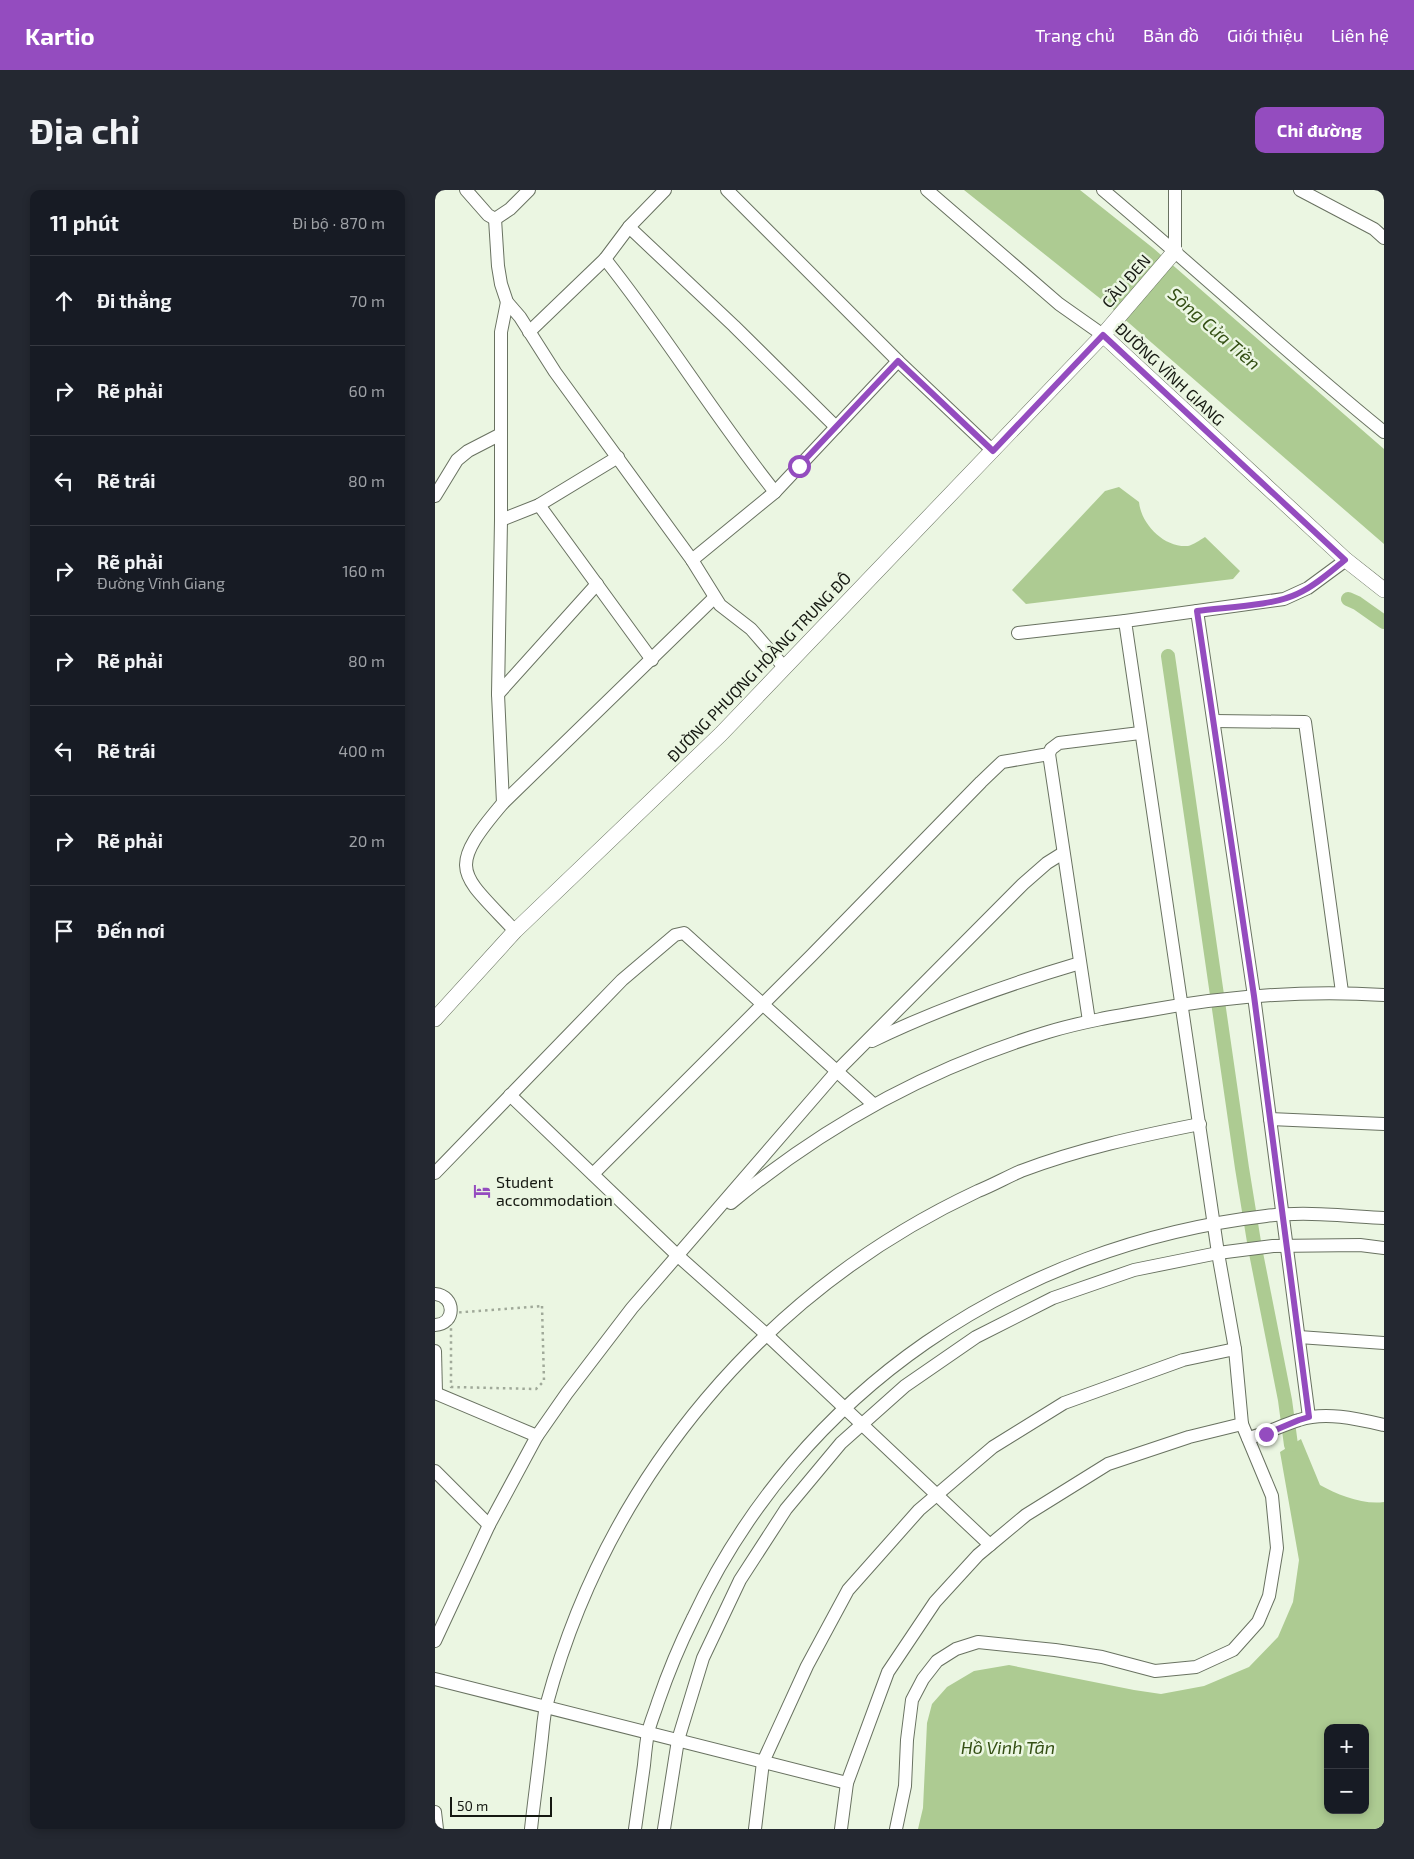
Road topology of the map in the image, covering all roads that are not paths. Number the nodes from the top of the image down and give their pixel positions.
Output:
1 (466, 190) edge
2 (529, 190) edge
3 (665, 190) edge
4 (727, 190) edge
5 (927, 190) edge
6 (1103, 190) edge
7 (1175, 190) edge
8 (1300, 190) edge
9 (495, 219) junction
10 (629, 226) junction
11 (1384, 238) edge
12 (1171, 256) junction
13 (605, 259) junction
14 (507, 302) junction
15 (529, 332) junction
16 (1103, 335) junction
17 (898, 361) junction
18 (836, 427) junction
19 (1384, 432) edge
20 (501, 434) junction
21 (993, 451) junction
22 (618, 457) junction
23 (775, 492) junction
24 (435, 496) edge
25 (539, 505) junction
26 (501, 520) junction
27 (692, 560) junction
28 (1345, 560) junction
29 (597, 584) junction
30 (1384, 590) edge
31 (715, 598) junction
32 (1197, 611) junction
33 (1125, 621) junction
34 (1019, 632) dead end
35 (652, 660) junction
36 (784, 667) junction
37 (498, 694) junction
38 (1213, 721) junction
39 (1140, 733) junction
40 (1049, 754) junction
41 (503, 803) junction
42 (1063, 853) junction
43 (515, 931) junction
44 (1080, 963) junction
45 (1342, 992) junction
46 (1384, 995) edge
47 (1248, 996) junction
48 (763, 1003) junction
49 (1182, 1004) junction
50 (435, 1019) edge
51 (1089, 1021) junction
52 (863, 1045) junction
53 (837, 1071) junction
54 (510, 1095) junction
55 (873, 1104) junction
56 (1270, 1119) junction
57 (1200, 1124) junction
58 (1384, 1124) edge
59 (435, 1173) edge
60 (593, 1174) junction
61 (1283, 1215) junction
62 (1384, 1218) edge
63 (1214, 1223) junction
64 (692, 1238) junction
65 (1287, 1246) junction
66 (1384, 1248) edge
67 (1218, 1253) junction
68 (677, 1255) junction
69 (435, 1294) edge
70 (435, 1325) edge
71 (767, 1335) junction
72 (1299, 1337) junction
73 (1384, 1343) edge
74 (1235, 1349) junction
75 (435, 1351) edge
76 (435, 1393) edge
77 (844, 1410) junction
78 (1304, 1418) junction
79 (1242, 1424) junction
80 (862, 1425) junction
81 (1384, 1425) edge
82 (537, 1436) junction
83 (1248, 1438) junction
84 (435, 1471) edge
85 (937, 1494) junction
86 (489, 1525) junction
87 (990, 1545) junction
88 (435, 1641) edge
89 (435, 1679) edge
90 (546, 1706) junction
91 (648, 1733) junction
92 (678, 1740) junction
93 (763, 1762) junction
94 (847, 1783) junction
95 (435, 1812) edge
96 (437, 1829) edge
97 (531, 1829) edge
98 (635, 1829) edge
99 (664, 1829) edge
100 (755, 1829) edge
101 (841, 1829) edge
102 (896, 1829) edge

1 - 9 street
2 - 9 street
3 - 10 street
4 - 17 street
5 - 16 street, ĐƯỜNG VĨNH GIANG
6 - 12 street
7 - 12 street
8 - 11 street
9 - 14 street
10 - 13 street
10 - 18 street
12 - 16 street, CẦU ĐEN
12 - 19 street
13 - 15 street
13 - 23 street
14 - 15 street
14 - 20 street
15 - 22 street
16 - 21 street, ĐƯỜNG PHƯỢNG HOÀNG TRUNG ĐÔ
16 - 28 street, ĐƯỜNG VĨNH GIANG
17 - 18 street
17 - 21 street
18 - 23 street
20 - 24 street
20 - 26 street
21 - 36 street, ĐƯỜNG PHƯỢNG HOÀNG TRUNG ĐÔ
22 - 25 street
22 - 27 street
23 - 27 street
25 - 26 street
25 - 29 street
26 - 37 street
27 - 31 street
28 - 30 street, ĐƯỜNG VĨNH GIANG
28 - 32 street
29 - 35 street
29 - 37 street
31 - 35 street
31 - 36 street
32 - 33 street
32 - 38 street
33 - 34 street
33 - 39 street
35 - 41 street
36 - 43 street, ĐƯỜNG PHƯỢNG HOÀNG TRUNG ĐÔ
37 - 41 street
38 - 45 street
38 - 47 street
39 - 40 street
39 - 49 street
40 - 42 street
40 - 48 street
41 - 43 street
42 - 44 street
42 - 52 street
43 - 50 street, ĐƯỜNG PHƯỢNG HOÀNG TRUNG ĐÔ
44 - 51 street
44 - 52 street
45 - 46 street
45 - 47 street
47 - 49 street
47 - 56 street
48 - 53 street
48 - 54 street
48 - 60 street
49 - 51 street
49 - 57 street
51 - 55 street
52 - 53 street
53 - 55 street
53 - 64 street
54 - 59 street
54 - 60 street
55 - 64 street
56 - 58 street
56 - 61 street
57 - 63 street
57 - 71 street
60 - 68 street
61 - 62 street
61 - 63 street
61 - 65 street
63 - 67 street
63 - 77 street
64 - 68 street
65 - 66 street
65 - 67 street
65 - 72 street
67 - 74 street
67 - 80 street
68 - 71 street
68 - 82 street
69 - 70 street
71 - 77 street
71 - 90 street
72 - 73 street
72 - 78 street
74 - 79 street
74 - 85 street
75 - 76 street
76 - 82 street
77 - 80 street
77 - 91 street
78 - 81 street
78 - 83 street
79 - 83 street
79 - 87 street
80 - 85 street
80 - 92 street
82 - 86 street
83 - 102 street
84 - 86 street
85 - 87 street
85 - 93 street
86 - 88 street
87 - 94 street
89 - 90 street
90 - 91 street
90 - 97 street
91 - 92 street
91 - 98 street
92 - 93 street
92 - 99 street
93 - 94 street
93 - 100 street
94 - 101 street
95 - 96 street

